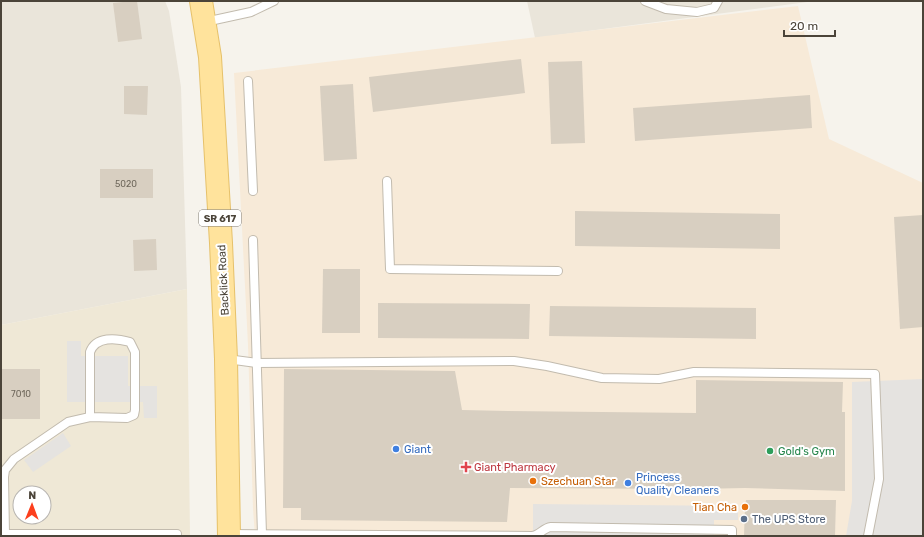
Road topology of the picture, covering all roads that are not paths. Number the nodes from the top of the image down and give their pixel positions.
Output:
1 (274, 1) edge
2 (645, 1) edge
3 (718, 1) edge
4 (203, 11) edge
5 (248, 81) dead end
6 (387, 181) dead end
7 (252, 191) dead end
8 (253, 240) dead end
9 (558, 271) dead end
10 (226, 359) junction
11 (257, 363) junction
12 (90, 417) junction
13 (3, 534) edge
14 (177, 534) dead end
15 (262, 534) junction
16 (229, 535) edge
17 (732, 536) edge
18 (868, 536) edge

1 - 4 lane
2 - 3 lane
4 - 10 main road, Backlick Road / SR 617
5 - 7 lane
6 - 9 lane
8 - 11 lane
10 - 11 lane
10 - 16 main road, Backlick Road / SR 617
11 - 15 lane
11 - 18 lane
12 - 12 lane
12 - 13 lane
13 - 14 lane
15 - 16 lane
15 - 17 lane

